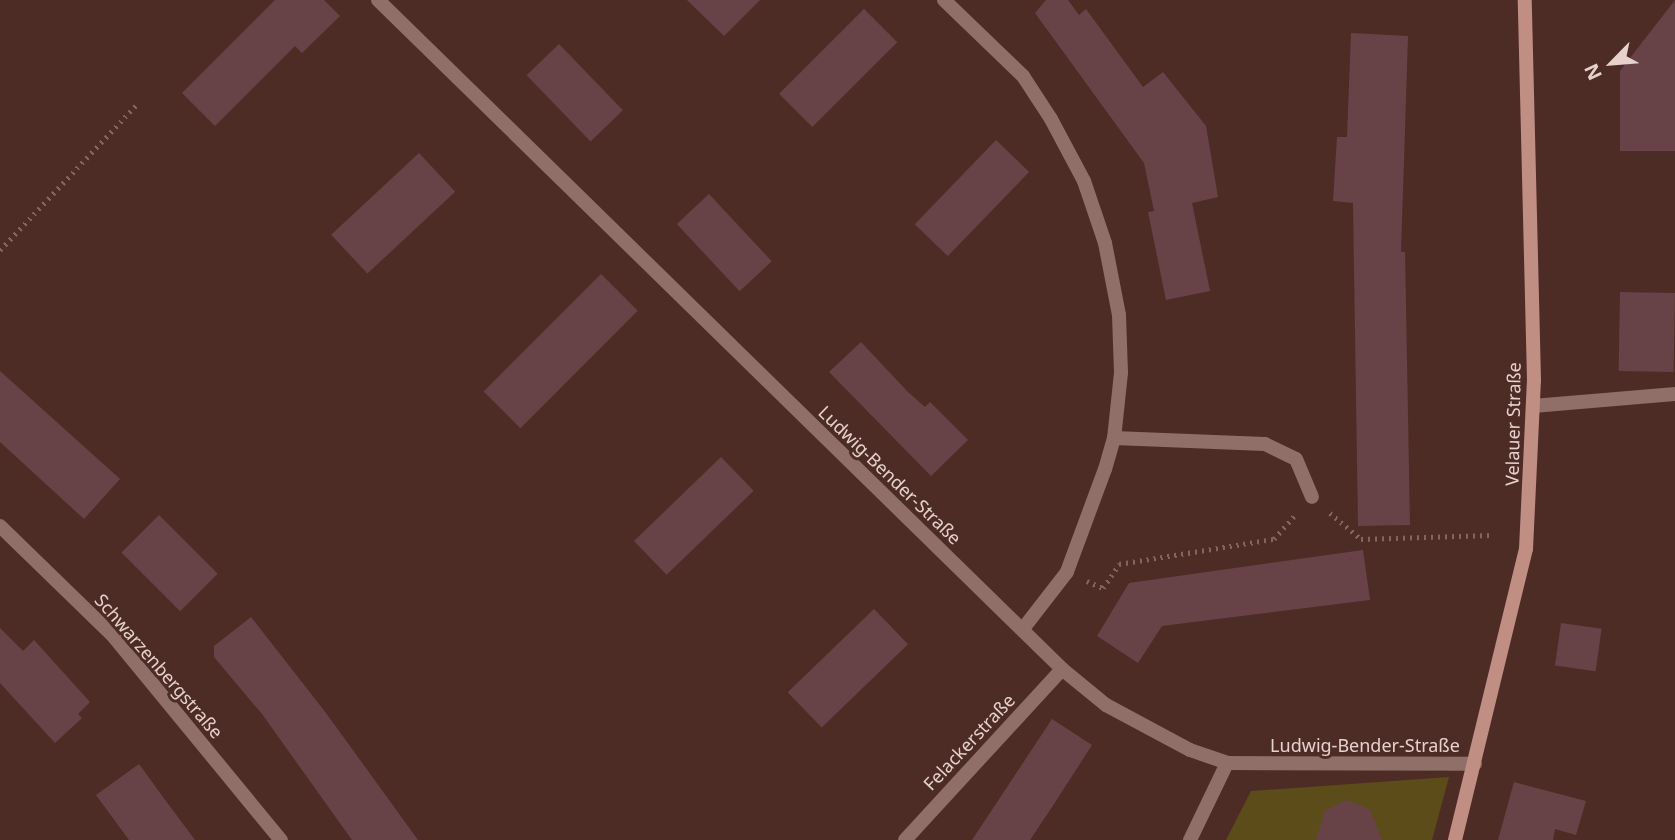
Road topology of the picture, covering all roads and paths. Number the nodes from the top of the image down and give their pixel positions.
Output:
1 (378, 0) edge
2 (944, 0) edge
3 (1525, 0) edge
4 (138, 103) dead end
5 (0, 250) edge
6 (1675, 394) edge
7 (1533, 406) junction
8 (1114, 438) junction
9 (1312, 497) junction
10 (0, 526) edge
11 (1491, 535) dead end
12 (1067, 572) junction
13 (1022, 630) junction
14 (1062, 670) junction
15 (1227, 763) junction
16 (1475, 764) junction
17 (281, 840) edge
18 (905, 840) edge
19 (1190, 840) edge
20 (1455, 840) edge

1 - 13 street, Ludwig-Bender-Straße
2 - 8 street
3 - 7 main road, Velauer Straße
4 - 5 path
6 - 7 street
7 - 16 main road, Velauer Straße
8 - 9 street
8 - 12 street
9 - 11 path
9 - 12 path
10 - 17 street, Schwarzenbergstraße
12 - 13 street
13 - 14 street, Ludwig-Bender-Straße
14 - 15 street, Ludwig-Bender-Straße
14 - 18 street, Felackerstraße
15 - 16 street, Ludwig-Bender-Straße
15 - 19 street
16 - 20 main road, Velauer Straße

